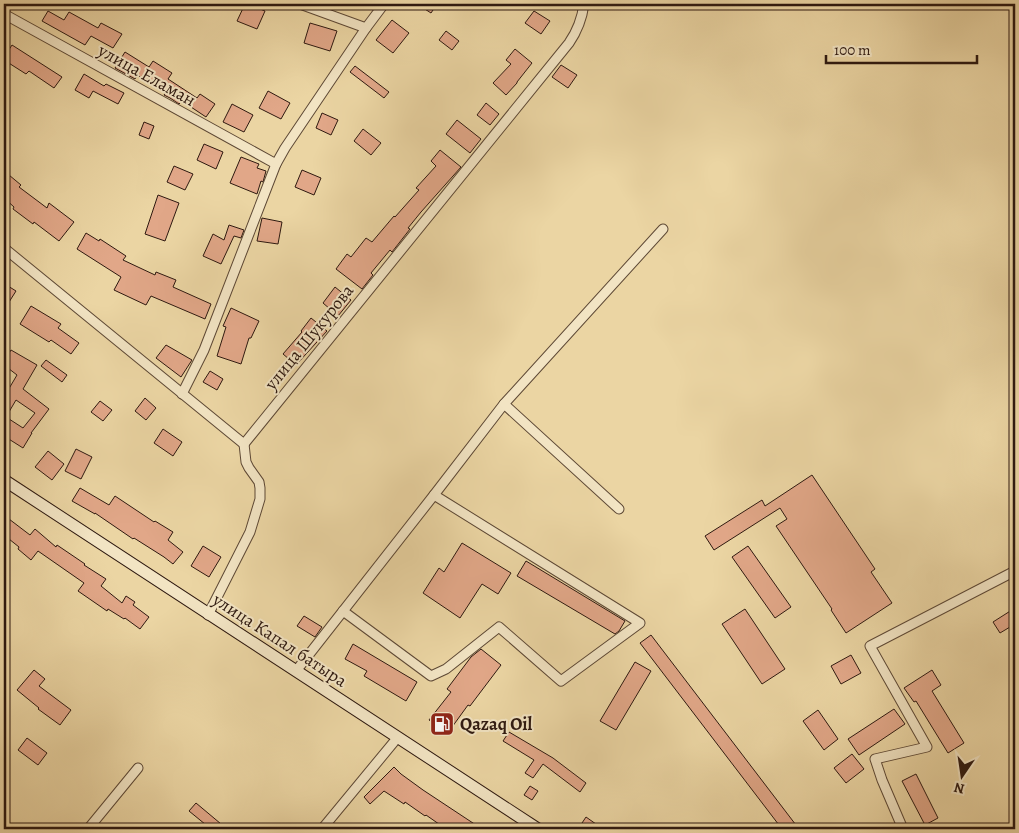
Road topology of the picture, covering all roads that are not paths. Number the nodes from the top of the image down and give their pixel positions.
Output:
1 (300, 4) edge
2 (384, 4) edge
3 (584, 4) edge
4 (4, 14) edge
5 (366, 28) junction
6 (276, 164) junction
7 (663, 229) dead end
8 (4, 248) edge
9 (182, 394) junction
10 (504, 404) junction
11 (244, 444) junction
12 (4, 480) edge
13 (434, 496) junction
14 (619, 508) dead end
15 (1015, 571) edge
16 (343, 612) junction
17 (208, 615) junction
18 (296, 671) junction
19 (398, 737) junction
20 (138, 768) dead end
21 (88, 829) edge
22 (322, 829) edge
23 (538, 829) edge
24 (903, 829) edge

1 - 5 street
2 - 5 street
3 - 11 street, улица Шукурова
4 - 6 street, улица Еламан
5 - 6 street
6 - 9 street
7 - 10 street
8 - 9 street
9 - 11 street
10 - 13 street
10 - 14 street
11 - 17 street
12 - 17 main road, улица Капал батыра
13 - 16 street
13 - 16 street
15 - 24 street
16 - 18 street
17 - 18 main road, улица Капал батыра
18 - 19 main road, улица Капал батыра
19 - 22 street
19 - 23 main road, улица Капал батыра
20 - 21 street

